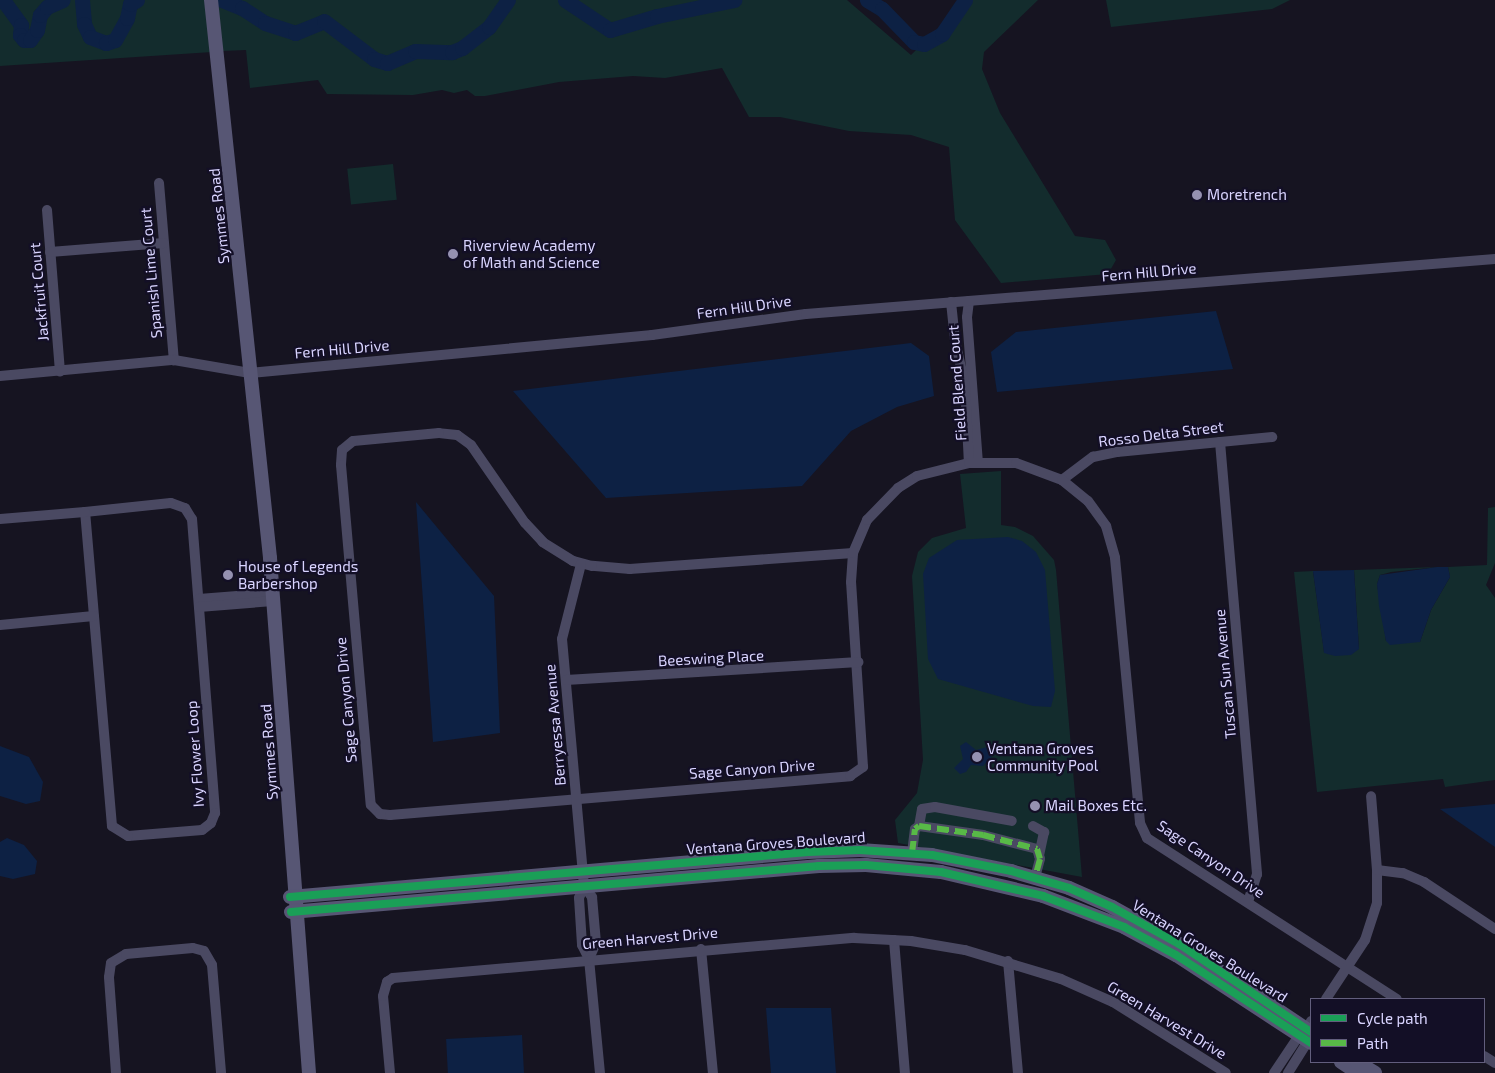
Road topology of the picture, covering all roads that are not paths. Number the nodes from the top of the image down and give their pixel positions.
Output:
1 (211, 0) edge
2 (159, 183) dead end
3 (47, 210) dead end
4 (164, 243) junction
5 (50, 252) junction
6 (1495, 259) edge
7 (969, 301) junction
8 (951, 302) junction
9 (174, 360) junction
10 (60, 370) junction
11 (250, 373) junction
12 (0, 376) edge
13 (1272, 437) dead end
14 (1220, 442) junction
15 (973, 463) junction
16 (1062, 480) junction
17 (85, 512) junction
18 (0, 519) edge
19 (853, 552) junction
20 (582, 564) junction
21 (268, 597) junction
22 (199, 603) junction
23 (94, 616) junction
24 (0, 625) edge
25 (858, 662) junction
26 (566, 680) junction
27 (1371, 796) dead end
28 (577, 797) junction
29 (1012, 821) dead end
30 (919, 826) junction
31 (1033, 826) dead end
32 (912, 853) junction
33 (1040, 855) junction
34 (878, 866) junction
35 (1377, 870) junction
36 (1035, 878) junction
37 (584, 879) junction
38 (1035, 894) junction
39 (294, 897) junction
40 (1248, 902) junction
41 (295, 912) junction
42 (1495, 929) edge
43 (894, 940) junction
44 (702, 949) junction
45 (589, 959) junction
46 (1008, 961) junction
47 (1348, 968) junction
48 (1327, 998) edge
49 (1395, 998) edge
50 (1308, 1033) edge
51 (1343, 1063) edge
52 (1359, 1063) edge
53 (116, 1073) edge
54 (221, 1073) edge
55 (307, 1073) edge
56 (390, 1073) edge
57 (600, 1073) edge
58 (713, 1073) edge
59 (905, 1073) edge
60 (1018, 1073) edge
61 (1226, 1073) edge
62 (1274, 1073) edge
63 (1288, 1073) edge
64 (1358, 1073) edge
65 (1375, 1073) edge

1 - 11 street, Symmes Road
2 - 4 street, Spanish Lime Court
3 - 5 street, Jackfruit Court
4 - 5 street
4 - 9 street, Spanish Lime Court
5 - 10 street, Jackfruit Court
6 - 7 street, Fern Hill Drive
7 - 8 street, Fern Hill Drive
7 - 15 street, Field Blend Court
8 - 11 street, Fern Hill Drive
8 - 15 street, Field Blend Court
9 - 10 street, Fern Hill Drive
9 - 11 street, Fern Hill Drive
10 - 12 street, Fern Hill Drive
11 - 21 street, Symmes Road
13 - 14 street, Rosso Delta Street
14 - 16 street, Rosso Delta Street
14 - 40 street, Tuscan Sun Avenue
15 - 16 street, Sage Canyon Drive
15 - 19 street, Sage Canyon Drive
16 - 40 street, Sage Canyon Drive
17 - 18 street, Ivy Flower Loop
17 - 22 street, Ivy Flower Loop
17 - 23 street, Ivy Flower Loop
19 - 20 street, Sage Canyon Drive
19 - 25 street, Sage Canyon Drive
20 - 26 street, Berryessa Avenue
20 - 28 street, Sage Canyon Drive
21 - 22 street
21 - 39 street, Symmes Road
22 - 23 street, Ivy Flower Loop
23 - 24 street
25 - 26 street, Beeswing Place
25 - 28 street, Sage Canyon Drive
26 - 28 street, Berryessa Avenue
27 - 35 street
28 - 37 street, Berryessa Avenue
29 - 30 street
30 - 32 street
30 - 33 street
31 - 33 street
32 - 34 street
32 - 36 street, Ventana Groves Boulevard
32 - 37 street, Ventana Groves Boulevard
33 - 36 street
34 - 37 street, Ventana Groves Boulevard
34 - 38 street, Ventana Groves Boulevard
35 - 42 street
35 - 47 street
36 - 38 street
36 - 50 street, Ventana Groves Boulevard
37 - 39 street, Ventana Groves Boulevard
37 - 41 street, Ventana Groves Boulevard
37 - 45 street, Berryessa Avenue
38 - 50 street, Ventana Groves Boulevard
39 - 41 street, Symmes Road
40 - 47 street, Sage Canyon Drive
41 - 55 street, Symmes Road
43 - 44 street, Green Harvest Drive
43 - 46 street, Green Harvest Drive
43 - 59 street
44 - 45 street, Green Harvest Drive
44 - 58 street
45 - 56 street, Green Harvest Drive
45 - 57 street, Berryessa Avenue
46 - 60 street
46 - 61 street, Green Harvest Drive
47 - 48 street
47 - 49 street, Sage Canyon Drive
50 - 62 street
50 - 63 street
51 - 64 street
52 - 65 street
53 - 54 street

